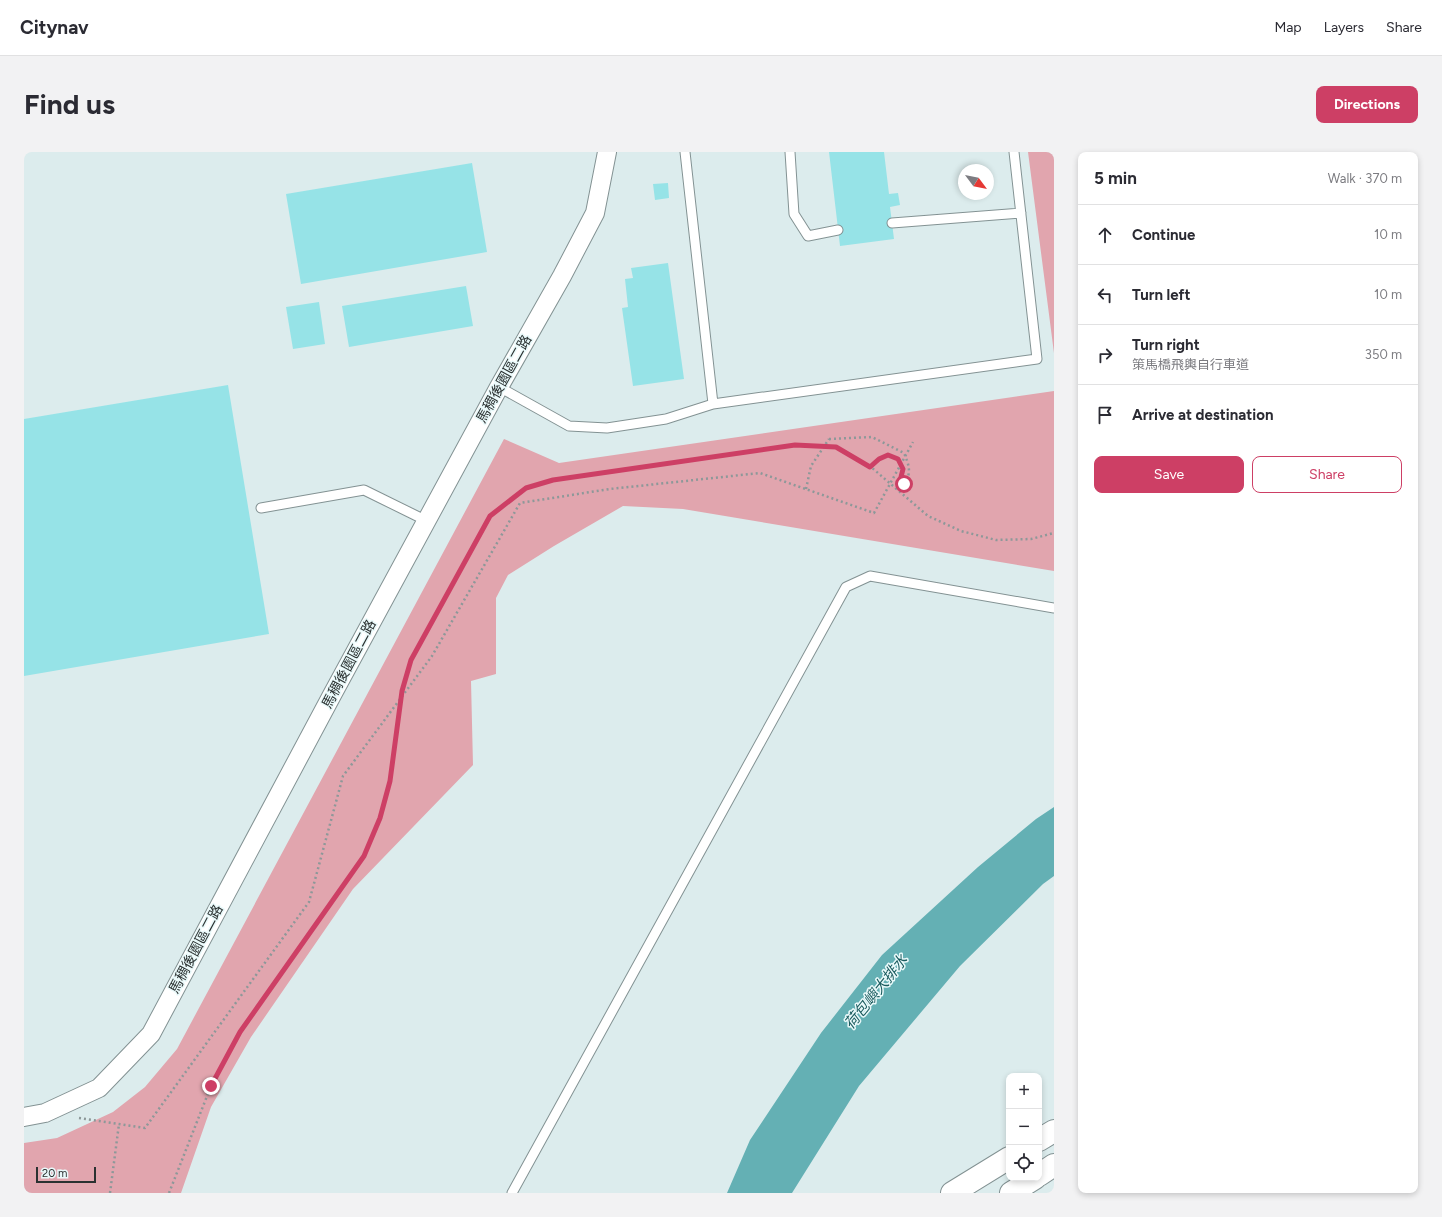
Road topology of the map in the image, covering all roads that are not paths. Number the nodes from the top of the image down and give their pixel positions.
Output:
1 (607, 152) edge
2 (685, 152) edge
3 (790, 152) edge
4 (1014, 152) edge
5 (1021, 212) junction
6 (892, 223) dead end
7 (838, 230) dead end
8 (499, 387) junction
9 (713, 404) junction
10 (261, 508) dead end
11 (426, 521) junction
12 (1054, 608) edge
13 (24, 1117) edge
14 (1054, 1131) edge
15 (1042, 1138) edge
16 (1006, 1160) edge
17 (1054, 1165) edge
18 (1042, 1173) edge
19 (1030, 1181) edge
20 (512, 1193) edge
21 (952, 1193) edge
22 (1012, 1193) edge

1 - 8 street, 馬稠後園區二路
2 - 9 lane
3 - 7 lane
4 - 5 lane
5 - 6 lane
5 - 9 lane
8 - 9 lane
8 - 11 street, 馬稠後園區二路
10 - 11 lane
11 - 13 street, 馬稠後園區二路
12 - 20 lane
14 - 15 main road
16 - 21 main road
17 - 18 main road
19 - 22 main road

